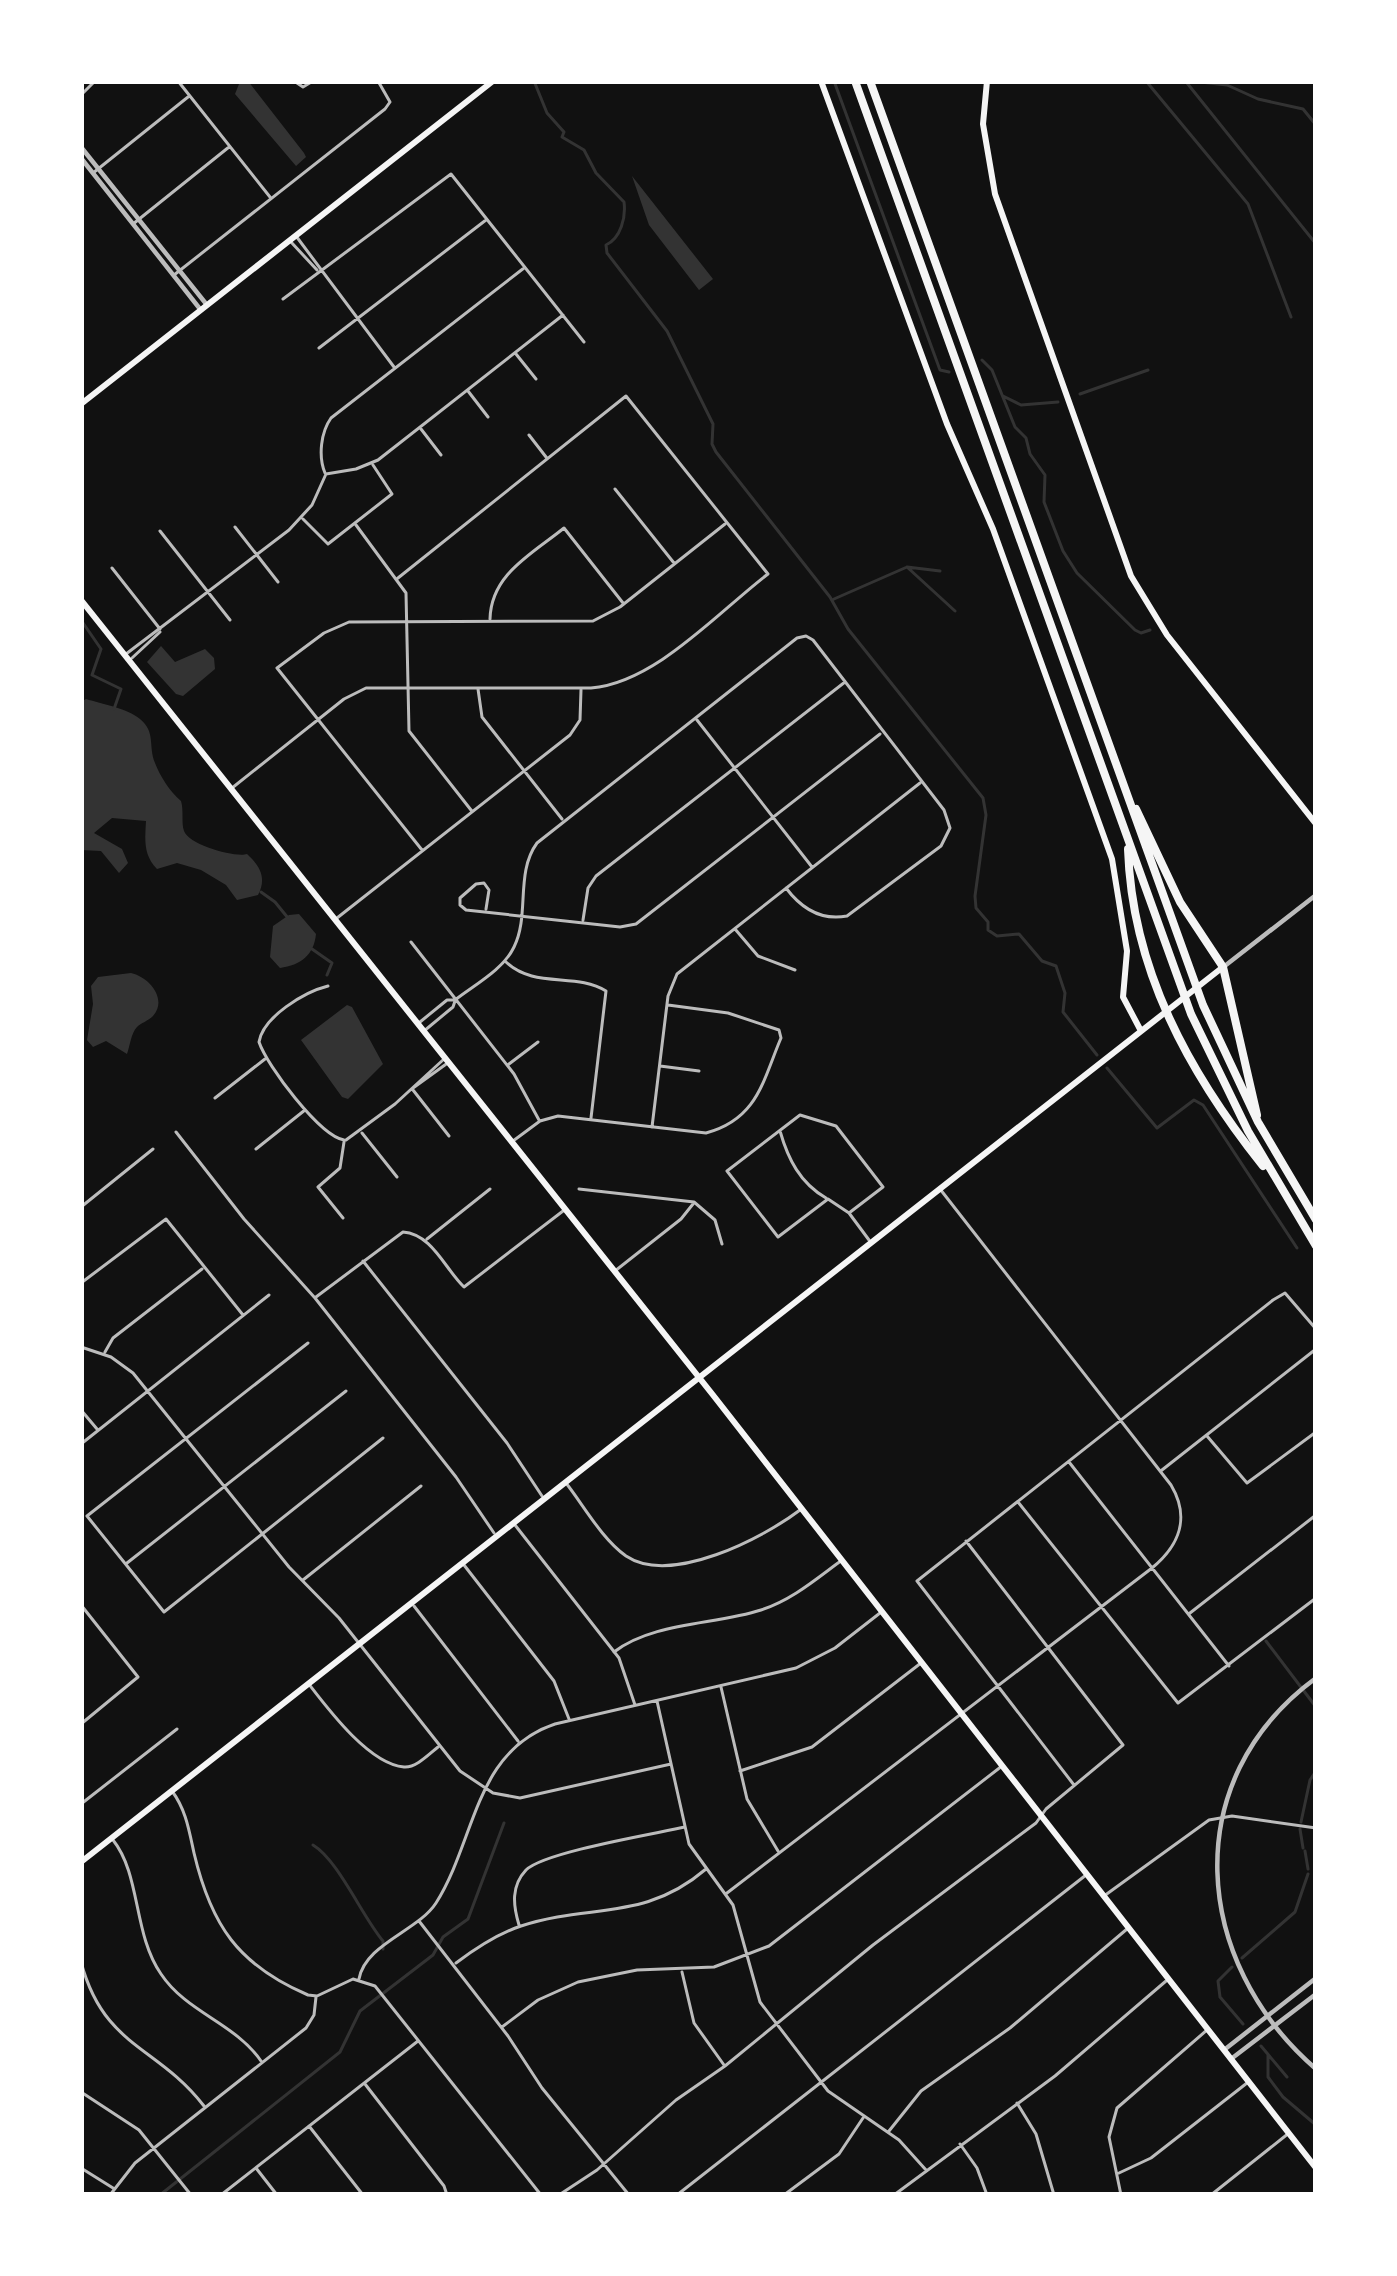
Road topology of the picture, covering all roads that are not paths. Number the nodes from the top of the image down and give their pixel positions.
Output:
1 (94, 81) edge
2 (178, 81) edge
3 (295, 81) edge
4 (313, 81) edge
5 (378, 81) edge
6 (493, 81) edge
7 (820, 81) edge
8 (870, 81) edge
9 (986, 81) edge
10 (855, 82) edge
11 (81, 95) edge
12 (190, 95) junction
13 (230, 146) junction
14 (81, 147) edge
15 (81, 158) edge
16 (95, 171) junction
17 (271, 199) junction
18 (488, 219) junction
19 (136, 222) junction
20 (293, 238) junction
21 (525, 266) junction
22 (319, 271) junction
23 (176, 273) junction
24 (283, 299) dead end
25 (204, 308) junction
26 (563, 315) junction
27 (356, 318) junction
28 (584, 342) dead end
29 (320, 348) dead end
30 (515, 352) junction
31 (395, 368) junction
32 (536, 380) dead end
33 (467, 390) junction
34 (81, 404) edge
35 (488, 417) dead end
36 (419, 428) junction
37 (529, 435) dead end
38 (441, 454) dead end
39 (547, 459) junction
40 (372, 463) junction
41 (326, 474) junction
42 (615, 489) dead end
43 (302, 517) junction
44 (727, 523) junction
45 (356, 525) junction
46 (235, 527) dead end
47 (160, 531) dead end
48 (257, 556) junction
49 (675, 564) junction
50 (112, 568) dead end
51 (398, 578) junction
52 (278, 582) dead end
53 (209, 593) junction
54 (81, 600) edge
55 (624, 604) junction
56 (230, 620) dead end
57 (407, 622) junction
58 (490, 622) junction
59 (161, 631) junction
60 (127, 657) junction
61 (845, 682) junction
62 (406, 686) junction
63 (478, 687) junction
64 (580, 688) junction
65 (696, 718) junction
66 (318, 719) junction
67 (883, 732) junction
68 (734, 767) junction
69 (525, 771) junction
70 (1120, 777) junction
71 (922, 782) junction
72 (231, 789) junction
73 (472, 812) junction
74 (773, 818) junction
75 (564, 821) junction
76 (1316, 824) edge
77 (1127, 838) junction
78 (422, 850) junction
79 (812, 867) junction
80 (786, 888) junction
81 (1316, 896) edge
82 (486, 909) junction
83 (520, 914) junction
84 (335, 919) junction
85 (583, 922) junction
86 (734, 928) junction
87 (410, 942) dead end
88 (504, 961) junction
89 (1223, 967) junction
90 (795, 970) dead end
91 (328, 986) dead end
92 (455, 1000) junction
93 (668, 1005) junction
94 (1164, 1013) junction
95 (421, 1027) junction
96 (1141, 1031) junction
97 (538, 1042) dead end
98 (266, 1058) junction
99 (447, 1060) junction
100 (508, 1066) junction
101 (660, 1066) junction
102 (699, 1071) dead end
103 (411, 1088) junction
104 (215, 1098) dead end
105 (307, 1109) junction
106 (591, 1120) junction
107 (540, 1121) junction
108 (1258, 1122) junction
109 (652, 1126) junction
110 (780, 1130) junction
111 (176, 1132) dead end
112 (361, 1132) junction
113 (449, 1136) dead end
114 (344, 1140) junction
115 (512, 1142) junction
116 (153, 1149) dead end
117 (256, 1149) dead end
118 (397, 1177) dead end
119 (1278, 1186) junction
120 (939, 1188) junction
121 (490, 1189) dead end
122 (579, 1189) dead end
123 (828, 1199) junction
124 (694, 1202) junction
125 (81, 1207) edge
126 (565, 1209) junction
127 (849, 1213) junction
128 (343, 1218) dead end
129 (1316, 1220) edge
130 (426, 1240) junction
131 (870, 1242) junction
132 (722, 1244) dead end
133 (1316, 1246) edge
134 (363, 1261) junction
135 (204, 1268) junction
136 (615, 1271) junction
137 (81, 1283) edge
138 (269, 1295) dead end
139 (315, 1298) junction
140 (243, 1316) junction
141 (1316, 1329) edge
142 (308, 1343) dead end
143 (81, 1347) edge
144 (1316, 1349) edge
145 (104, 1354) junction
146 (698, 1376) junction
147 (148, 1391) junction
148 (346, 1391) dead end
149 (81, 1410) edge
150 (1120, 1420) junction
151 (98, 1431) junction
152 (1316, 1432) edge
153 (1206, 1435) junction
154 (186, 1438) junction
155 (383, 1438) dead end
156 (81, 1444) edge
157 (1068, 1460) junction
158 (1161, 1471) junction
159 (564, 1481) junction
160 (224, 1486) junction
161 (421, 1486) dead end
162 (543, 1498) junction
163 (1016, 1501) junction
164 (802, 1508) junction
165 (1316, 1515) edge
166 (513, 1521) junction
167 (1181, 1524) junction
168 (1195, 1526) dead end
169 (262, 1534) junction
170 (495, 1535) junction
171 (965, 1540) junction
172 (842, 1560) junction
173 (461, 1562) junction
174 (126, 1564) junction
175 (1152, 1568) junction
176 (301, 1581) junction
177 (1316, 1598) edge
178 (410, 1602) junction
179 (81, 1605) edge
180 (1100, 1608) junction
181 (882, 1611) junction
182 (1189, 1615) junction
183 (359, 1643) junction
184 (1049, 1648) junction
185 (614, 1652) junction
186 (922, 1663) junction
187 (1228, 1666) junction
188 (1316, 1678) edge
189 (308, 1683) junction
190 (721, 1686) junction
191 (998, 1688) junction
192 (657, 1701) junction
193 (635, 1706) junction
194 (963, 1715) junction
195 (570, 1721) junction
196 (81, 1724) edge
197 (177, 1729) dead end
198 (519, 1742) junction
199 (440, 1746) junction
200 (671, 1764) junction
201 (1003, 1766) junction
202 (740, 1772) junction
203 (1075, 1786) junction
204 (484, 1789) junction
205 (172, 1791) junction
206 (81, 1804) edge
207 (1041, 1815) junction
208 (1221, 1817) junction
209 (685, 1827) junction
210 (1316, 1828) edge
211 (111, 1838) junction
212 (778, 1853) junction
213 (81, 1862) edge
214 (707, 1868) junction
215 (1087, 1874) junction
216 (727, 1892) junction
217 (1104, 1896) junction
218 (418, 1922) junction
219 (520, 1926) junction
220 (1129, 1928) junction
221 (746, 1955) junction
222 (81, 1961) edge
223 (454, 1965) junction
224 (681, 1968) junction
225 (1316, 1978) edge
226 (359, 1979) junction
227 (1168, 1979) junction
228 (1316, 1994) edge
229 (316, 1996) junction
230 (1268, 2016) junction
231 (1256, 2025) junction
232 (777, 2026) junction
233 (1275, 2026) junction
234 (502, 2027) junction
235 (1208, 2029) junction
236 (1264, 2034) junction
237 (419, 2040) junction
238 (1224, 2050) junction
239 (1232, 2059) junction
240 (262, 2062) junction
241 (725, 2066) junction
242 (1316, 2069) edge
243 (1249, 2081) junction
244 (364, 2083) junction
245 (822, 2084) junction
246 (81, 2092) edge
247 (1017, 2103) junction
248 (206, 2108) junction
249 (863, 2117) junction
250 (309, 2126) junction
251 (888, 2132) junction
252 (1289, 2133) junction
253 (960, 2143) junction
254 (154, 2148) junction
255 (604, 2165) junction
256 (81, 2168) edge
257 (255, 2168) junction
258 (1316, 2168) edge
259 (926, 2170) junction
260 (1117, 2174) junction
261 (114, 2188) junction
262 (447, 2194) edge
263 (110, 2195) edge
264 (191, 2195) edge
265 (221, 2195) edge
266 (277, 2195) edge
267 (363, 2195) edge
268 (541, 2195) edge
269 (559, 2195) edge
270 (629, 2195) edge
271 (676, 2195) edge
272 (784, 2195) edge
273 (894, 2195) edge
274 (986, 2195) edge
275 (1054, 2195) edge
276 (1121, 2195) edge
277 (1210, 2195) edge

1 - 11 street
2 - 12 street
3 - 4 street
5 - 17 street
6 - 20 main road
7 - 96 main road
8 - 70 highway
9 - 76 main road
10 - 77 highway
12 - 13 street
12 - 16 street
13 - 17 street
13 - 19 street
14 - 16 street
15 - 16 street
16 - 19 street
17 - 23 street
18 - 21 street
18 - 22 street
18 - 27 street
19 - 23 street
20 - 22 street
20 - 25 main road
21 - 26 street
21 - 31 street
22 - 24 street
22 - 27 street
23 - 25 street
25 - 34 main road
26 - 28 street
26 - 30 street
27 - 29 street
27 - 31 street
30 - 32 street
30 - 33 street
31 - 41 street
33 - 35 street
33 - 36 street
36 - 38 street
36 - 40 street
37 - 39 street
39 - 44 street
39 - 51 street
40 - 41 street
40 - 45 street
41 - 43 street
42 - 49 street
43 - 45 street
43 - 48 street
44 - 49 street
44 - 64 street
45 - 51 street
46 - 48 street
47 - 53 street
48 - 52 street
48 - 53 street
49 - 55 street
50 - 59 street
51 - 57 street
53 - 56 street
53 - 59 street
54 - 60 main road
55 - 58 street
55 - 58 street
57 - 58 street
57 - 62 street
57 - 66 street
59 - 60 street
60 - 72 main road
61 - 65 street
61 - 67 street
61 - 68 street
62 - 63 street
62 - 66 street
62 - 73 street
63 - 64 street
63 - 69 street
64 - 69 street
65 - 68 street
65 - 75 street
66 - 72 street
66 - 78 street
67 - 71 street
67 - 74 street
68 - 74 street
68 - 85 street
69 - 73 street
69 - 75 street
70 - 89 highway
70 - 108 highway
71 - 79 street
71 - 80 street
72 - 84 main road
73 - 78 street
74 - 79 street
74 - 85 street
75 - 83 street
77 - 94 highway
77 - 119 highway
78 - 84 street
79 - 80 street
80 - 86 street
81 - 89 street
82 - 82 street
82 - 83 street
83 - 85 street
83 - 88 street
84 - 95 main road
86 - 90 street
86 - 93 street
87 - 92 street
88 - 92 street
88 - 106 street
89 - 94 main road
89 - 108 highway
91 - 98 street
92 - 95 street
92 - 100 street
93 - 101 street
93 - 109 street
94 - 96 main road
94 - 119 highway
95 - 99 main road
96 - 120 main road
97 - 100 street
98 - 104 street
98 - 105 street
99 - 103 street
99 - 115 main road
100 - 107 street
101 - 102 street
101 - 109 street
103 - 112 street
103 - 113 street
105 - 114 street
105 - 117 street
106 - 107 street
106 - 109 street
107 - 115 street
108 - 129 highway
110 - 123 street
110 - 123 street
110 - 127 street
111 - 139 street
112 - 114 street
112 - 118 street
114 - 128 street
115 - 126 main road
116 - 125 street
119 - 133 highway
120 - 131 main road
120 - 150 street
121 - 130 street
122 - 124 street
123 - 127 street
124 - 132 street
124 - 136 street
126 - 130 street
126 - 136 main road
127 - 131 street
130 - 134 street
131 - 146 main road
134 - 139 street
134 - 162 street
135 - 137 street
135 - 140 street
135 - 145 street
136 - 146 main road
138 - 140 street
139 - 170 street
140 - 147 street
141 - 150 street
142 - 154 street
143 - 145 street
144 - 153 street
145 - 147 street
146 - 159 main road
146 - 164 main road
147 - 151 street
147 - 154 street
148 - 160 street
149 - 151 street
150 - 157 street
150 - 158 street
151 - 156 street
152 - 153 street
153 - 158 street
154 - 160 street
154 - 174 street
155 - 169 street
157 - 163 street
157 - 175 street
158 - 167 street
159 - 162 main road
159 - 164 street
160 - 169 street
160 - 174 street
161 - 176 street
162 - 166 main road
163 - 171 street
163 - 180 street
164 - 172 main road
165 - 182 street
166 - 170 main road
166 - 185 street
167 - 168 street
167 - 175 street
169 - 174 street
169 - 176 street
170 - 173 main road
171 - 184 street
171 - 191 street
172 - 181 main road
172 - 185 street
173 - 178 main road
173 - 195 street
175 - 180 street
175 - 182 street
176 - 183 street
177 - 187 street
178 - 183 main road
178 - 198 street
179 - 196 street
180 - 184 street
180 - 187 street
181 - 186 main road
181 - 190 street
182 - 187 street
183 - 189 main road
183 - 199 street
184 - 191 street
184 - 203 street
185 - 193 street
186 - 194 main road
186 - 202 street
188 - 208 street
189 - 199 street
189 - 205 main road
190 - 192 street
190 - 202 street
191 - 194 street
191 - 203 street
192 - 193 street
192 - 200 street
193 - 195 street
194 - 201 main road
194 - 212 street
195 - 198 street
197 - 206 street
198 - 204 street
199 - 204 street
200 - 204 street
200 - 209 street
201 - 207 main road
201 - 221 street
202 - 212 street
203 - 207 street
204 - 218 street
205 - 211 main road
205 - 229 street
207 - 215 main road
207 - 232 street
208 - 210 street
208 - 217 street
208 - 230 street
209 - 214 street
209 - 219 street
211 - 213 main road
211 - 240 street
212 - 216 street
214 - 216 street
214 - 219 street
215 - 217 main road
215 - 245 street
216 - 221 street
217 - 220 main road
218 - 223 street
218 - 226 street
219 - 223 street
220 - 227 main road
220 - 251 street
221 - 224 street
221 - 232 street
222 - 248 street
223 - 234 street
224 - 234 street
224 - 241 street
225 - 230 street
226 - 229 street
226 - 237 street
227 - 235 main road
227 - 247 street
228 - 233 street
229 - 240 street
230 - 231 street
230 - 233 street
231 - 236 street
231 - 238 street
232 - 241 street
232 - 245 street
233 - 236 street
233 - 242 street
234 - 255 street
235 - 238 main road
235 - 260 street
236 - 239 street
237 - 244 street
237 - 268 street
238 - 239 main road
239 - 243 main road
240 - 248 street
241 - 255 street
243 - 252 main road
243 - 260 street
244 - 250 street
244 - 262 street
245 - 249 street
245 - 271 street
246 - 254 street
247 - 253 street
247 - 275 street
248 - 254 street
249 - 251 street
249 - 272 street
250 - 257 street
250 - 267 street
251 - 259 street
252 - 258 main road
252 - 277 street
253 - 259 street
253 - 274 street
254 - 261 street
254 - 264 street
255 - 269 street
255 - 270 street
256 - 261 street
257 - 265 street
257 - 266 street
259 - 273 street
260 - 276 street
261 - 263 street

